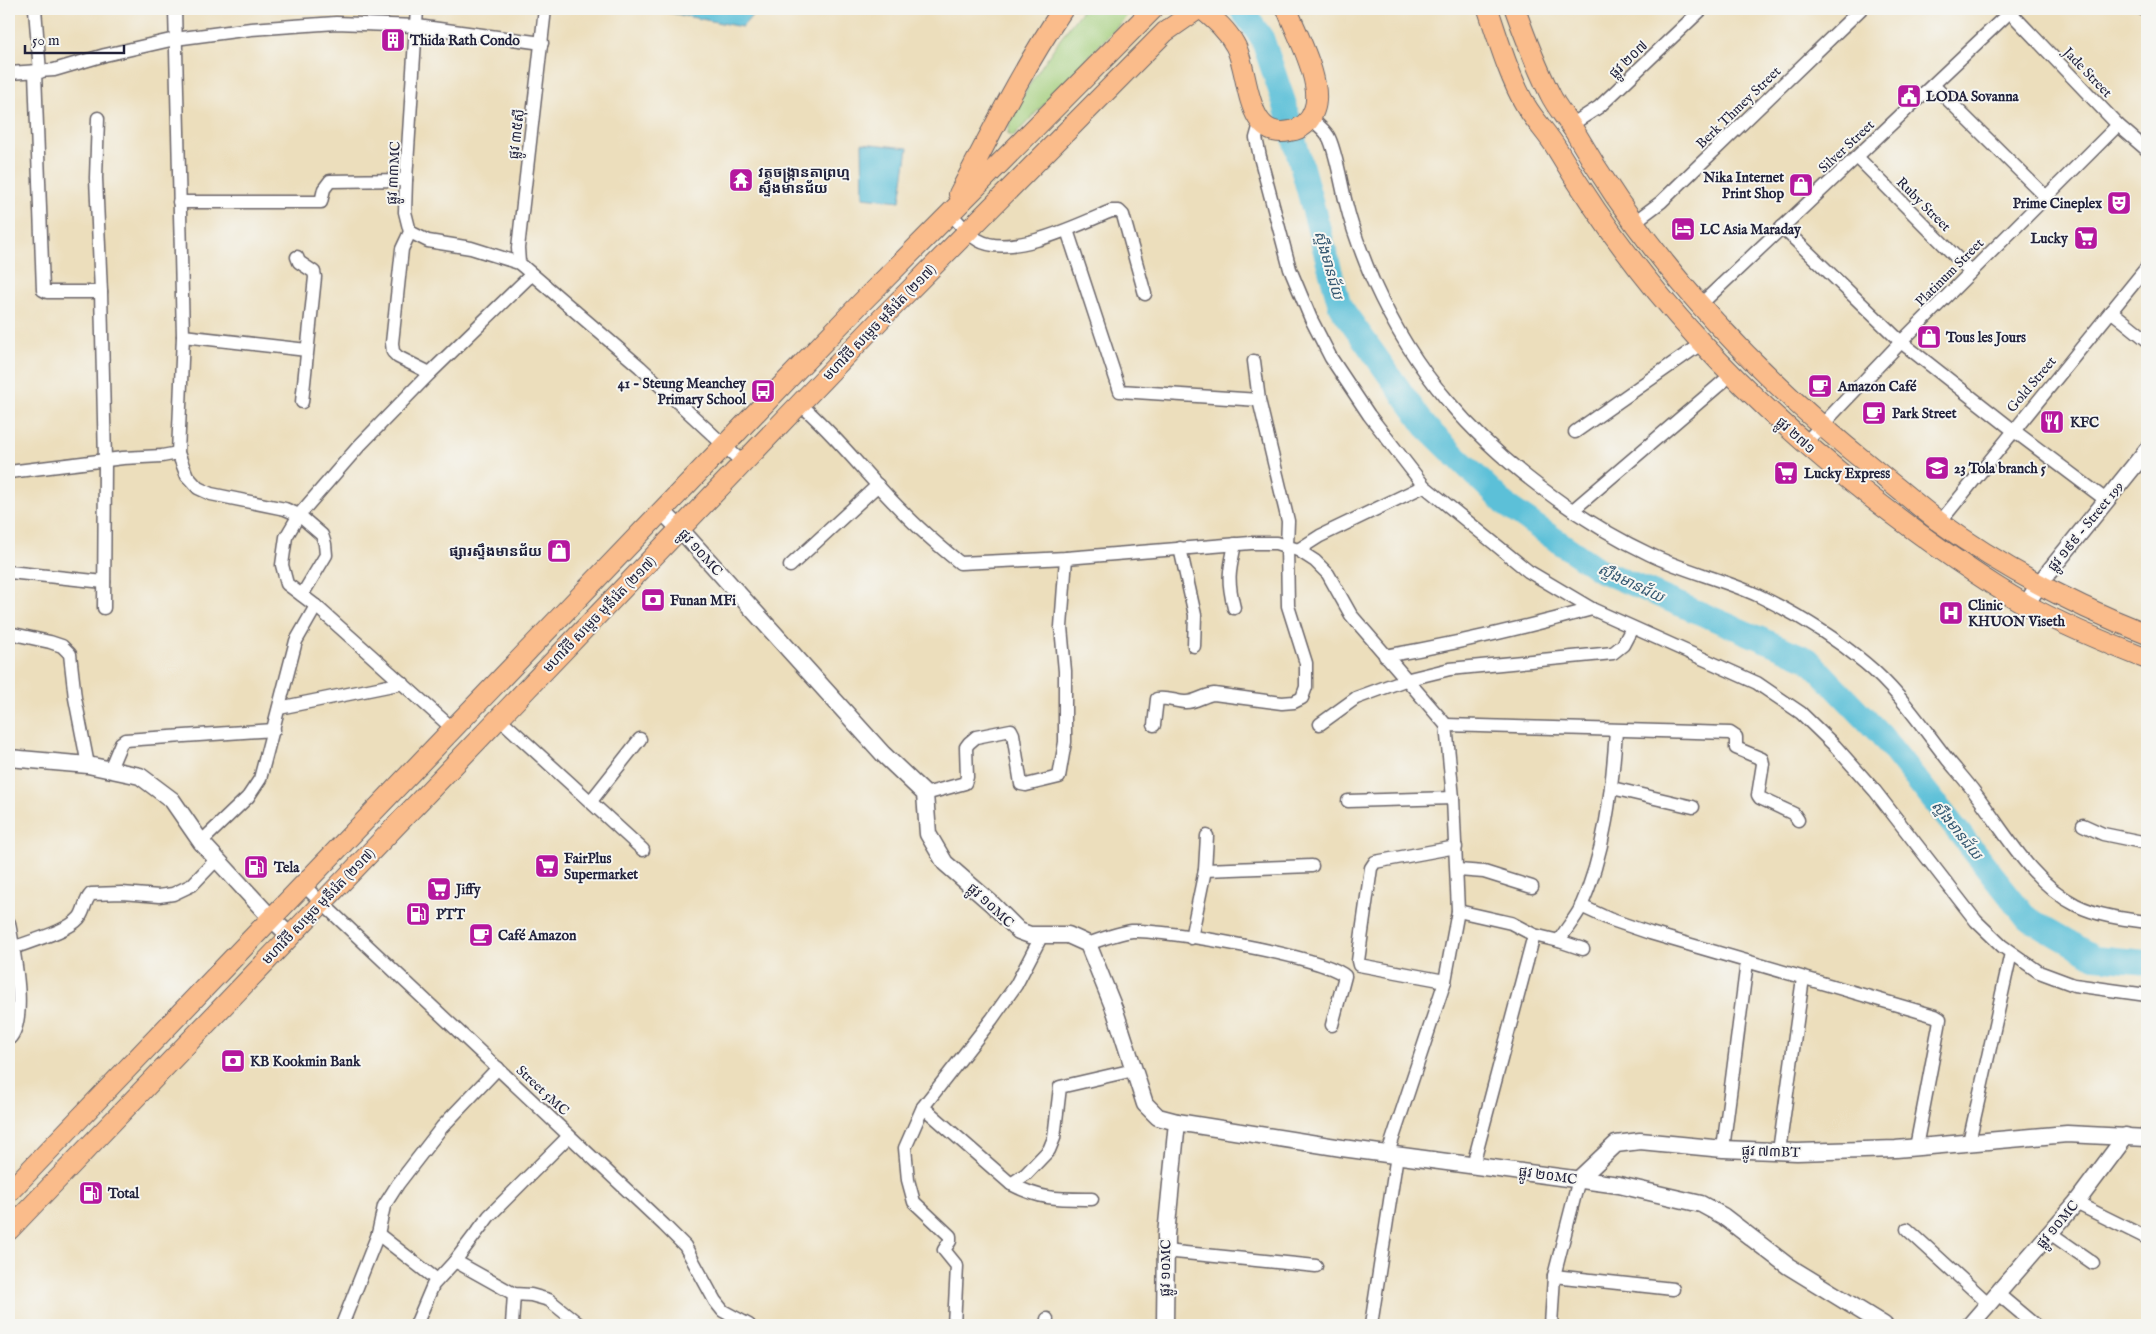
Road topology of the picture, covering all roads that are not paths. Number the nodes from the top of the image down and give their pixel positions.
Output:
1 (35, 9) edge
2 (175, 9) edge
3 (417, 9) edge
4 (546, 9) edge
5 (1063, 9) edge
6 (1182, 9) edge
7 (1200, 9) edge
8 (1287, 9) edge
9 (1488, 9) edge
10 (1501, 9) edge
11 (1515, 9) edge
12 (1528, 9) edge
13 (1702, 9) edge
14 (1861, 9) edge
15 (2143, 9) edge
16 (2012, 10) edge
17 (1150, 12) edge
18 (2147, 12) edge
19 (417, 26) junction
20 (1165, 32) junction
21 (174, 38) junction
22 (542, 43) junction
23 (38, 72) junction
24 (9, 73) edge
25 (1933, 85) junction
26 (98, 118) dead end
27 (1310, 120) junction
28 (1261, 124) junction
29 (1571, 125) junction
30 (2118, 126) junction
31 (1550, 136) junction
32 (2147, 150) edge
33 (1856, 157) junction
34 (406, 180) junction
35 (2046, 197) junction
36 (179, 202) junction
37 (950, 213) junction
38 (1633, 223) junction
39 (1782, 227) junction
40 (968, 230) junction
41 (1067, 230) junction
42 (410, 232) junction
43 (298, 257) dead end
44 (519, 263) junction
45 (2147, 267) edge
46 (1971, 272) junction
47 (532, 275) junction
48 (101, 292) junction
49 (1145, 294) dead end
50 (1700, 305) junction
51 (2111, 310) junction
52 (183, 336) junction
53 (2147, 340) edge
54 (1901, 342) junction
55 (1702, 343) junction
56 (307, 350) junction
57 (1254, 361) dead end
58 (430, 373) junction
59 (1732, 374) junction
60 (1259, 400) junction
61 (302, 402) dead end
62 (800, 404) junction
63 (1821, 426) junction
64 (2013, 430) junction
65 (1575, 432) dead end
66 (1805, 443) junction
67 (724, 446) junction
68 (2147, 450) edge
69 (178, 453) junction
70 (105, 461) junction
71 (743, 463) junction
72 (9, 472) edge
73 (878, 485) junction
74 (1424, 486) junction
75 (2106, 500) junction
76 (1573, 510) junction
77 (662, 511) junction
78 (299, 515) junction
79 (1940, 522) junction
80 (680, 529) junction
81 (1235, 544) junction
82 (1180, 548) junction
83 (1292, 548) junction
84 (1066, 558) junction
85 (790, 566) dead end
86 (9, 572) edge
87 (104, 582) junction
88 (2038, 584) junction
89 (302, 595) junction
90 (2026, 605) junction
91 (316, 606) junction
92 (104, 608) dead end
93 (1234, 608) dead end
94 (1592, 609) junction
95 (1632, 628) junction
96 (9, 633) edge
97 (2147, 634) edge
98 (1194, 646) dead end
99 (1385, 656) junction
100 (2147, 660) edge
101 (1406, 680) junction
102 (403, 683) junction
103 (279, 708) junction
104 (499, 718) junction
105 (1320, 724) dead end
106 (1154, 725) dead end
107 (1446, 725) junction
108 (453, 729) junction
109 (274, 730) junction
110 (1616, 731) junction
111 (640, 739) dead end
112 (9, 758) edge
113 (88, 765) junction
114 (110, 769) junction
115 (1612, 788) junction
116 (924, 794) junction
117 (1453, 798) junction
118 (591, 801) junction
119 (1348, 801) dead end
120 (1693, 807) dead end
121 (1798, 820) dead end
122 (2083, 825) dead end
123 (1207, 836) dead end
124 (201, 842) junction
125 (2147, 843) edge
126 (1456, 847) junction
127 (643, 850) dead end
128 (217, 859) junction
129 (1312, 866) dead end
130 (1205, 870) junction
131 (1458, 870) junction
132 (303, 885) junction
133 (1532, 887) dead end
134 (322, 903) junction
135 (1581, 906) junction
136 (1458, 911) junction
137 (271, 918) junction
138 (2147, 922) edge
139 (9, 923) edge
140 (1042, 935) junction
141 (1534, 935) junction
142 (290, 936) junction
143 (1191, 938) junction
144 (1559, 941) junction
145 (1088, 944) junction
146 (13, 948) junction
147 (1583, 949) dead end
148 (2012, 952) junction
149 (1747, 962) junction
150 (1359, 966) junction
151 (1346, 976) junction
152 (1803, 978) junction
153 (1445, 981) junction
154 (2147, 995) edge
155 (1332, 1025) dead end
156 (9, 1039) edge
157 (498, 1068) junction
158 (1134, 1070) junction
159 (923, 1107) junction
160 (1177, 1122) junction
161 (569, 1136) junction
162 (2126, 1136) junction
163 (2147, 1138) edge
164 (1970, 1142) junction
165 (1916, 1146) junction
166 (1723, 1149) junction
167 (1779, 1151) junction
168 (1392, 1154) junction
169 (1473, 1165) junction
170 (1579, 1179) junction
171 (1011, 1184) junction
172 (10, 1187) edge
173 (1092, 1199) dead end
174 (2076, 1202) junction
175 (1907, 1229) dead end
176 (9, 1230) edge
177 (378, 1234) junction
178 (2050, 1234) junction
179 (2147, 1238) edge
180 (1165, 1251) junction
181 (455, 1261) junction
182 (2093, 1263) dead end
183 (1316, 1266) dead end
184 (1554, 1276) junction
185 (437, 1280) junction
186 (1673, 1288) dead end
187 (514, 1294) junction
188 (1994, 1299) junction
189 (342, 1325) edge
190 (416, 1325) edge
191 (512, 1325) edge
192 (580, 1325) edge
193 (749, 1325) edge
194 (954, 1325) edge
195 (1165, 1325) edge
196 (1371, 1325) edge
197 (1551, 1325) edge
198 (1884, 1325) edge
199 (1970, 1325) edge
200 (2035, 1325) edge

1 - 23 street
2 - 21 street
3 - 19 street, ផ្លូវ ៣៣MC
4 - 22 street, ផ្លូវ ៣៥ស៊ី
5 - 37 main road
6 - 20 main road
7 - 20 main road, មហាវិថី សម្តេច មុនីរ៉េត (២១៧)
7 - 28 main road
8 - 27 main road
9 - 31 main road
10 - 31 main road
11 - 29 main road
12 - 29 main road
13 - 29 street, ផ្លូវ ២០៧
14 - 38 street, Berk Thmey Street
15 - 18 street
16 - 25 street, Silver Street
16 - 30 street, Jade Street
17 - 37 main road, មហាវិថី សម្តេច មុនីរ៉េត (២១៧)
19 - 21 street
19 - 22 street
19 - 34 street, ផ្លូវ ៣៣MC
20 - 40 main road, មហាវិថី សម្តេច មុនីរ៉េត (២១៧)
21 - 23 street
21 - 36 street
22 - 44 street, ផ្លូវ ៣៥ស៊ី
23 - 24 street
23 - 48 street
25 - 33 street, Silver Street
25 - 35 street
26 - 48 street
27 - 28 main road
27 - 76 street
28 - 74 street
29 - 38 main road, ផ្លូវ ២៧១
30 - 32 street, Jade Street
30 - 35 street, Platinum Street
31 - 55 main road, ផ្លូវ ២៧១
33 - 39 street, Silver Street
33 - 46 street, Ruby Street
34 - 36 street
34 - 42 street, ផ្លូវ ៣៣MC
35 - 46 street, Platinum Street
36 - 52 street
37 - 40 street
37 - 67 main road, មហាវិថី សម្តេច មុនីរ៉េត (២១៧)
38 - 50 main road, ផ្លូវ ២៧១
39 - 50 street, Silver Street
39 - 54 street
40 - 41 street
40 - 62 main road, មហាវិថី សម្តេច មុនីរ៉េត (២១៧)
41 - 49 street
41 - 60 street
42 - 44 street
42 - 58 street, ផ្លូវ ៣៣MC
43 - 56 street
44 - 47 street
45 - 51 street, Gold Street
46 - 54 street, Platinum Street
47 - 58 street
47 - 67 street
48 - 70 street
50 - 63 main road, ផ្លូវ ២៧១
51 - 53 street
51 - 64 street, Gold Street
52 - 56 street
52 - 69 street
54 - 63 street, Platinum Street
54 - 64 street
55 - 59 main road, ផ្លូវ ២៧១
55 - 65 street
56 - 61 street
57 - 60 street
58 - 78 street
59 - 66 main road, ផ្លូវ ២៧១
59 - 76 street
60 - 83 street
62 - 71 main road, មហាវិថី សម្តេច មុនីរ៉េត (២១៧)
62 - 73 street
63 - 66 street, Platinum Street
63 - 79 main road, ផ្លូវ ២៧១
64 - 75 street
64 - 79 street, Gold Street
66 - 90 main road, ផ្លូវ ២៧១
67 - 71 street
67 - 77 main road, មហាវិថី សម្តេច មុនីរ៉េត (២១៧)
68 - 75 street, ផ្លូវ ១៩៩ - Street 199
69 - 70 street
69 - 78 street
70 - 72 street
70 - 87 street
71 - 80 main road, មហាវិថី សម្តេច មុនីរ៉េត (២១៧)
73 - 84 street
73 - 85 street
74 - 83 street
74 - 94 street
75 - 88 street, ផ្លូវ ១៩៩ - Street 199
76 - 138 street
77 - 80 street, ផ្លូវ ១០MC
77 - 108 main road, មហាវិថី សម្តេច មុនីរ៉េត (២១៧)
78 - 89 street
78 - 89 street
79 - 88 main road, ផ្លូវ ២៧១
80 - 104 main road, មហាវិថី សម្តេច មុនីរ៉េត (២១៧)
80 - 116 street, ផ្លូវ ១០MC
81 - 82 street
81 - 83 street
81 - 93 street
82 - 84 street
82 - 98 street
83 - 99 street
83 - 106 street
84 - 116 street
86 - 87 street
87 - 92 street
88 - 90 street, ផ្លូវ ១៩៩ - Street 199
88 - 97 main road, ផ្លូវ ២៧១
89 - 91 street
90 - 100 main road, ផ្លូវ ២៧១
91 - 102 street
91 - 103 street
94 - 95 street
94 - 99 street
95 - 101 street
95 - 148 street
96 - 113 street
99 - 101 street
101 - 105 street
101 - 107 street
102 - 103 street
102 - 108 street
103 - 109 street
104 - 118 street
104 - 134 main road, មហាវិថី សម្តេច មុនីរ៉េត (២១៧)
107 - 110 street
107 - 117 street
108 - 132 main road, មហាវិថី សម្តេច មុនីរ៉េត (២១៧)
109 - 114 street
109 - 124 street
110 - 115 street
110 - 121 street
111 - 118 street
112 - 113 street
113 - 114 street
114 - 124 street
115 - 120 street
115 - 135 street
116 - 140 street, ផ្លូវ ១០MC
117 - 119 street
117 - 126 street
118 - 127 street
122 - 125 street
123 - 130 street
124 - 128 street
126 - 131 street
126 - 150 street
128 - 137 street
128 - 146 street
129 - 130 street
130 - 143 street
131 - 133 street
131 - 136 street
132 - 134 street, Street 5MC
132 - 137 main road, មហាវិថី សម្តេច មុនីរ៉េត (២១៧)
134 - 142 main road, មហាវិថី សម្តេច មុនីរ៉េត (២១៧)
134 - 157 street, Street 5MC
135 - 144 street
135 - 149 street
136 - 141 street
136 - 153 street
137 - 142 street
137 - 172 main road, មហាវិថី សម្តេច មុនីរ៉េត (២១៧)
139 - 146 street
140 - 145 street, ផ្លូវ ១០MC
140 - 159 street
141 - 144 street
141 - 169 street
142 - 176 main road, មហាវិថី សម្តេច មុនីរ៉េត (២១៧)
143 - 145 street
143 - 151 street
144 - 147 street
145 - 158 street
146 - 156 street
148 - 154 street
148 - 164 street
149 - 152 street
149 - 166 street
150 - 151 street
150 - 153 street
151 - 155 street
152 - 165 street
152 - 167 street
153 - 168 street
157 - 161 street, Street 5MC
157 - 177 street
158 - 160 street
158 - 171 street
159 - 171 street
159 - 194 street
160 - 168 street, ផ្លូវ ២០MC
160 - 180 street, ផ្លូវ ១០MC
161 - 181 street
161 - 193 street, Street 5MC
162 - 163 street
162 - 164 street, ផ្លូវ ៧៣BT
162 - 174 street, ផ្លូវ ១០MC
164 - 165 street, ផ្លូវ ៧៣BT
165 - 167 street, ផ្លូវ ៧៣BT
166 - 167 street, ផ្លូវ ៧៣BT
166 - 170 street, ផ្លូវ ៧៣BT
168 - 169 street, ផ្លូវ ២០MC
168 - 196 street
169 - 170 street, ផ្លូវ ២០MC
170 - 184 street
170 - 198 street, ផ្លូវ ២០MC
171 - 173 street
174 - 178 street, ផ្លូវ ១០MC
174 - 179 street
175 - 188 street
177 - 185 street
177 - 189 street
178 - 182 street
178 - 188 street, ផ្លូវ ១០MC
180 - 183 street
180 - 195 street, ផ្លូវ ១០MC
181 - 185 street
181 - 187 street
184 - 186 street
184 - 197 street
185 - 190 street
187 - 191 street
187 - 192 street
188 - 199 street, ផ្លូវ ១០MC
188 - 200 street

